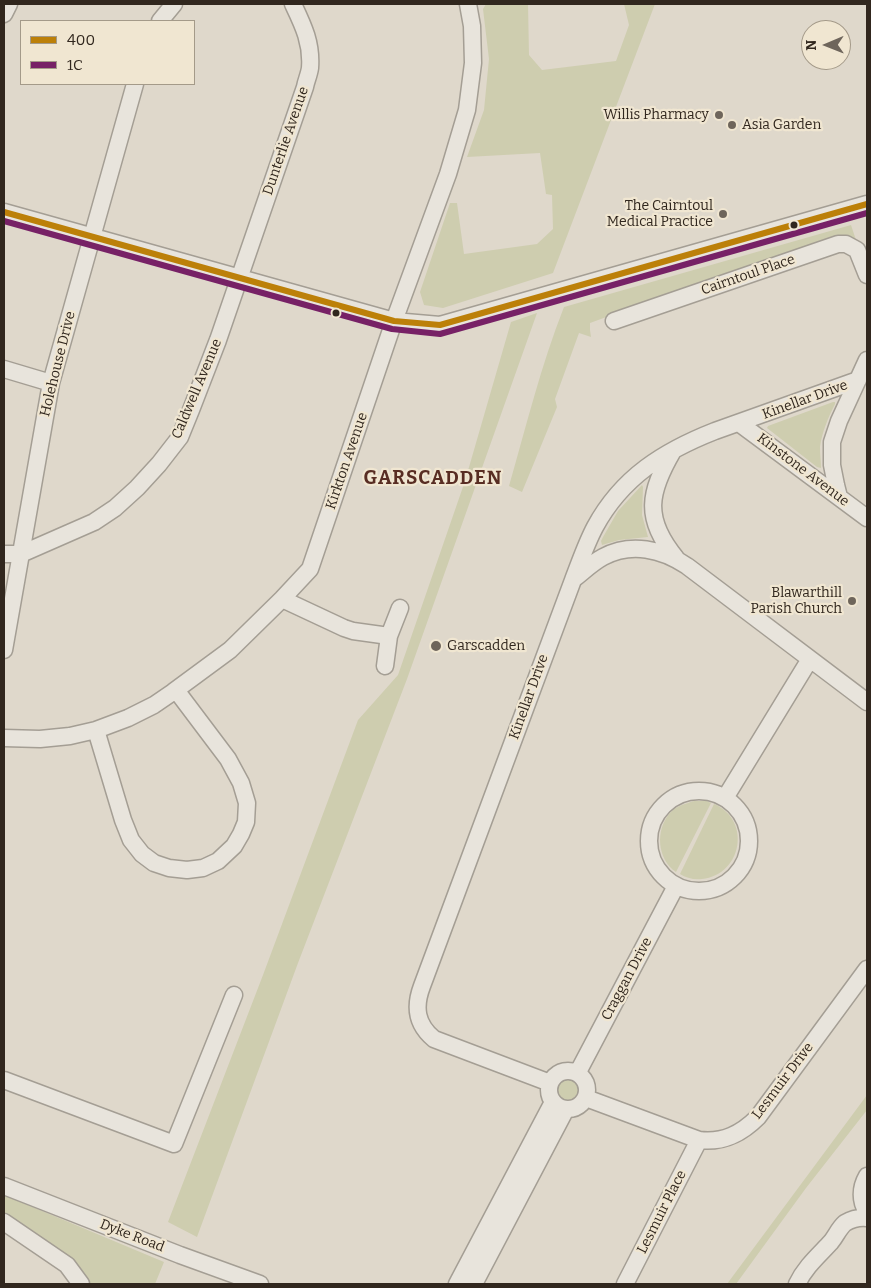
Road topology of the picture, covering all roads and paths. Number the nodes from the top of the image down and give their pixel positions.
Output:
1 (9, 4) edge
2 (174, 4) edge
3 (293, 4) edge
4 (468, 4) edge
5 (4, 14) edge
6 (161, 20) edge
7 (135, 85) edge
8 (867, 204) edge
9 (4, 212) edge
10 (92, 236) junction
11 (867, 275) edge
12 (239, 277) junction
13 (394, 321) junction
14 (614, 321) dead end
15 (867, 360) edge
16 (4, 369) edge
17 (858, 380) junction
18 (51, 383) junction
19 (739, 423) junction
20 (674, 449) junction
21 (839, 497) junction
22 (867, 518) edge
23 (4, 554) edge
24 (21, 554) junction
25 (678, 560) junction
26 (573, 580) junction
27 (282, 599) junction
28 (400, 608) dead end
29 (389, 636) junction
30 (4, 650) edge
31 (810, 659) junction
32 (386, 666) dead end
33 (176, 690) junction
34 (867, 702) edge
35 (96, 730) junction
36 (4, 738) edge
37 (725, 798) junction
38 (676, 886) junction
39 (867, 969) edge
40 (234, 995) dead end
41 (578, 1072) junction
42 (4, 1080) edge
43 (550, 1083) junction
44 (586, 1098) junction
45 (560, 1106) junction
46 (698, 1140) junction
47 (867, 1176) edge
48 (4, 1186) edge
49 (867, 1212) edge
50 (867, 1218) edge
51 (4, 1222) edge
52 (81, 1284) edge
53 (260, 1284) edge
54 (457, 1284) edge
55 (474, 1284) edge
56 (625, 1284) edge
57 (797, 1284) edge

1 - 5 street
2 - 6 street
3 - 12 street, Dunterlie Avenue
4 - 13 street, Kirkton Avenue
7 - 10 street, Holehouse Drive
8 - 13 street
9 - 10 street
10 - 12 street
10 - 18 street, Holehouse Drive
11 - 14 street, Cairntoul Place
12 - 13 street
12 - 24 street, Caldwell Avenue
13 - 27 street, Kirkton Avenue
15 - 17 street
16 - 18 street
17 - 19 street, Kinellar Drive
17 - 21 street
18 - 24 street, Holehouse Drive
19 - 20 street, Kinellar Drive
19 - 21 street, Kinstone Avenue
20 - 25 street
20 - 26 street, Kinellar Drive
21 - 22 street, Kinstone Avenue
23 - 24 street, Caldwell Avenue
24 - 30 street, Holehouse Drive
25 - 26 street
25 - 31 street
26 - 43 street, Kinellar Drive
27 - 29 street
27 - 33 street, Kirkton Avenue
28 - 29 street
29 - 32 street
31 - 34 street
31 - 37 street
33 - 35 street, Kirkton Avenue
33 - 35 street
35 - 36 street, Kirkton Avenue
37 - 38 street
37 - 38 street
38 - 41 street, Craggan Drive
39 - 46 street, Lesmuir Drive
40 - 42 street
41 - 43 street
41 - 44 street
43 - 45 street
44 - 45 street
44 - 46 street, Lesmuir Drive
45 - 54 street
45 - 55 street
46 - 56 street, Lesmuir Place
47 - 49 street
48 - 53 street, Dyke Road
50 - 57 street
51 - 52 street

